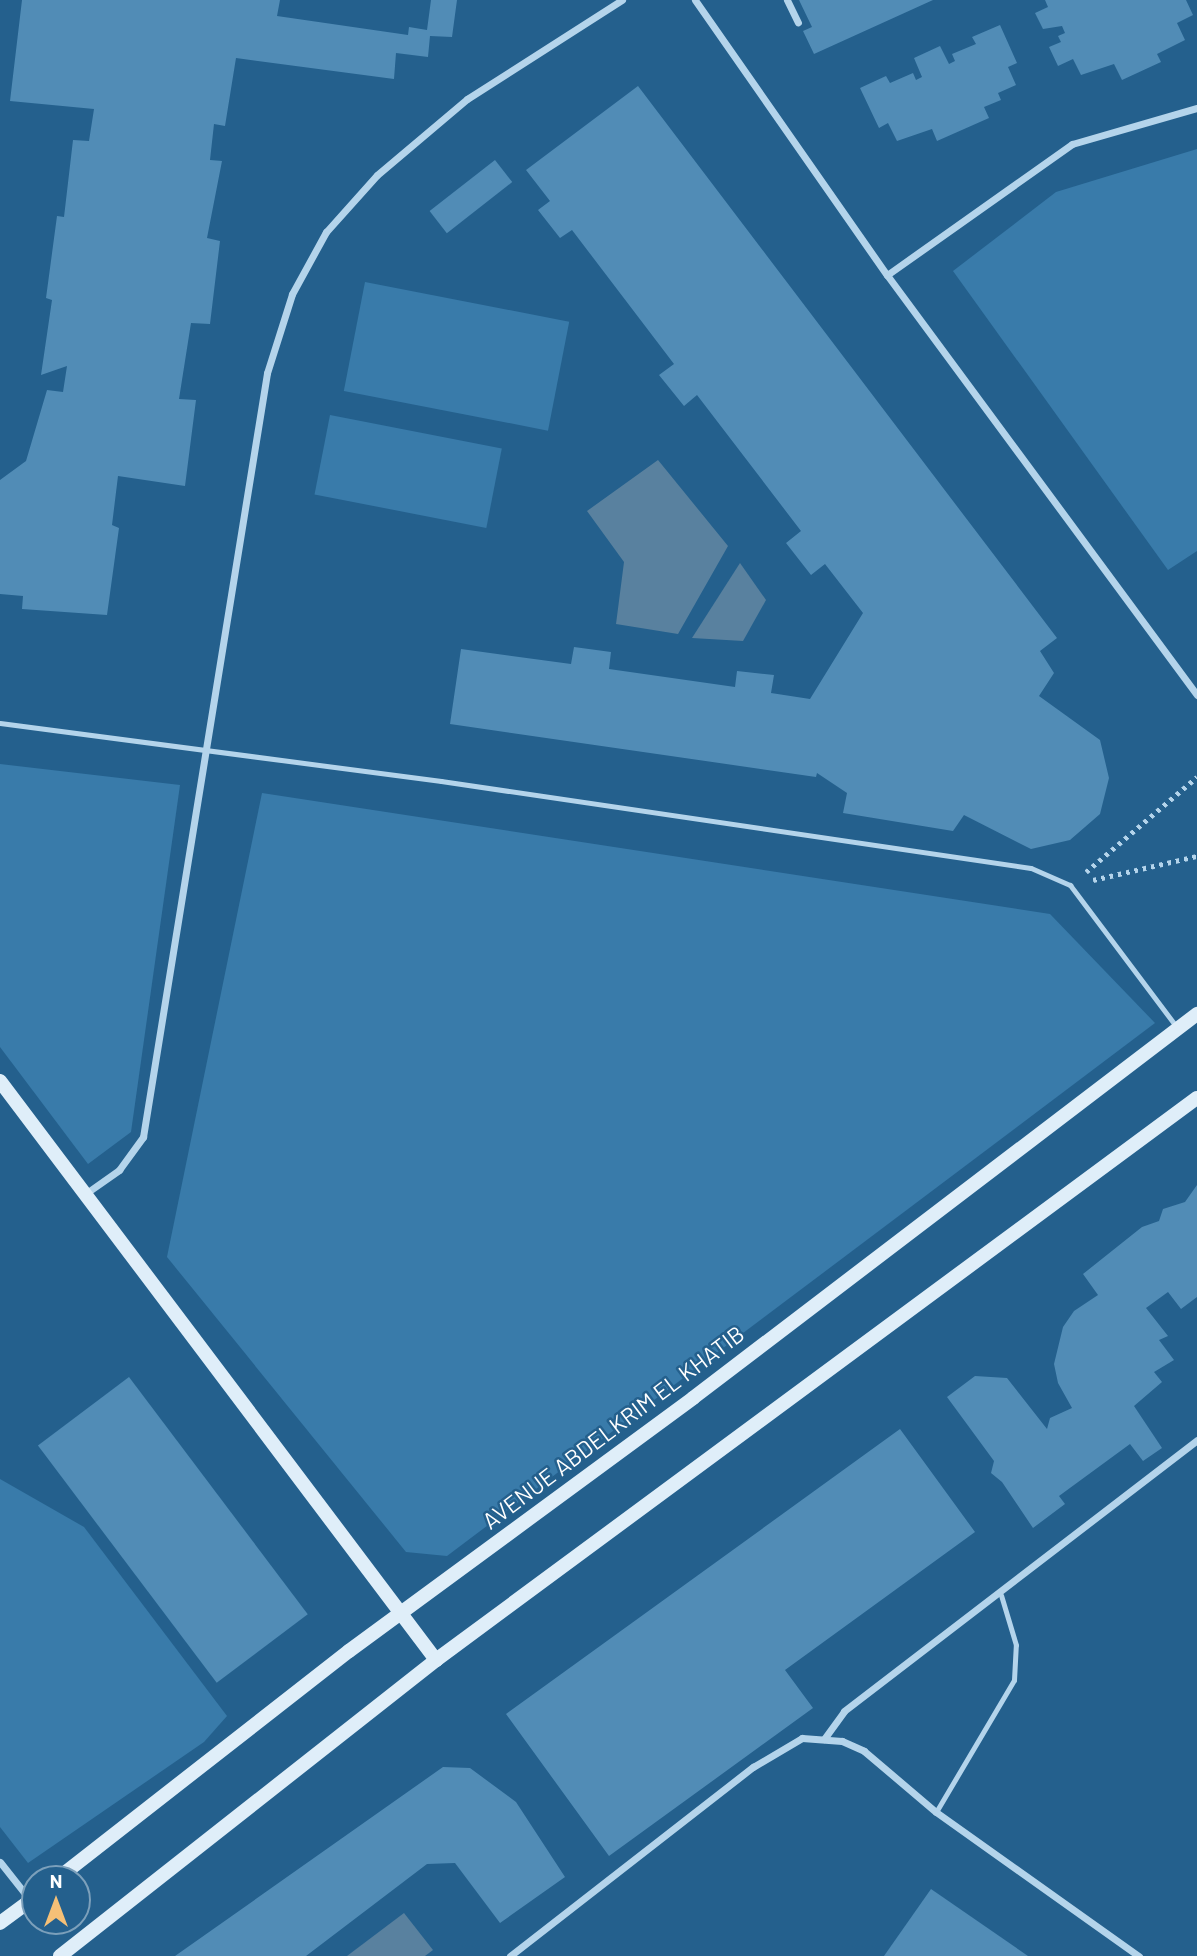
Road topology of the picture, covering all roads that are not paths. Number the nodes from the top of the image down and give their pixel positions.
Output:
1 (622, 0) edge
2 (695, 0) edge
3 (787, 0) edge
4 (797, 23) dead end
5 (1197, 108) edge
6 (887, 275) junction
7 (1197, 695) edge
8 (0, 723) edge
9 (208, 750) junction
10 (1197, 1014) edge
11 (1178, 1029) junction
12 (0, 1081) edge
13 (1197, 1098) edge
14 (84, 1194) junction
15 (1197, 1440) edge
16 (1001, 1595) junction
17 (398, 1614) junction
18 (436, 1660) junction
19 (824, 1739) junction
20 (936, 1812) junction
21 (0, 1863) edge
22 (75, 1865) edge
23 (21, 1886) edge
24 (21, 1908) edge
25 (0, 1923) edge
26 (60, 1956) edge
27 (510, 1956) edge
28 (1139, 1956) edge

1 - 9 street
2 - 6 street
3 - 4 street
5 - 6 street
6 - 7 street
8 - 9 lane
9 - 11 lane
9 - 14 street
10 - 11 street, AVENUE ABDELKRIM EL KHATIB
11 - 17 street, AVENUE ABDELKRIM EL KHATIB
12 - 14 street
13 - 18 street
14 - 17 street
15 - 16 street
16 - 19 street
16 - 20 lane
17 - 18 street
17 - 22 street, AVENUE ABDELKRIM EL KHATIB
18 - 26 street
19 - 20 street
19 - 27 street
20 - 28 street
21 - 23 street
24 - 25 street

